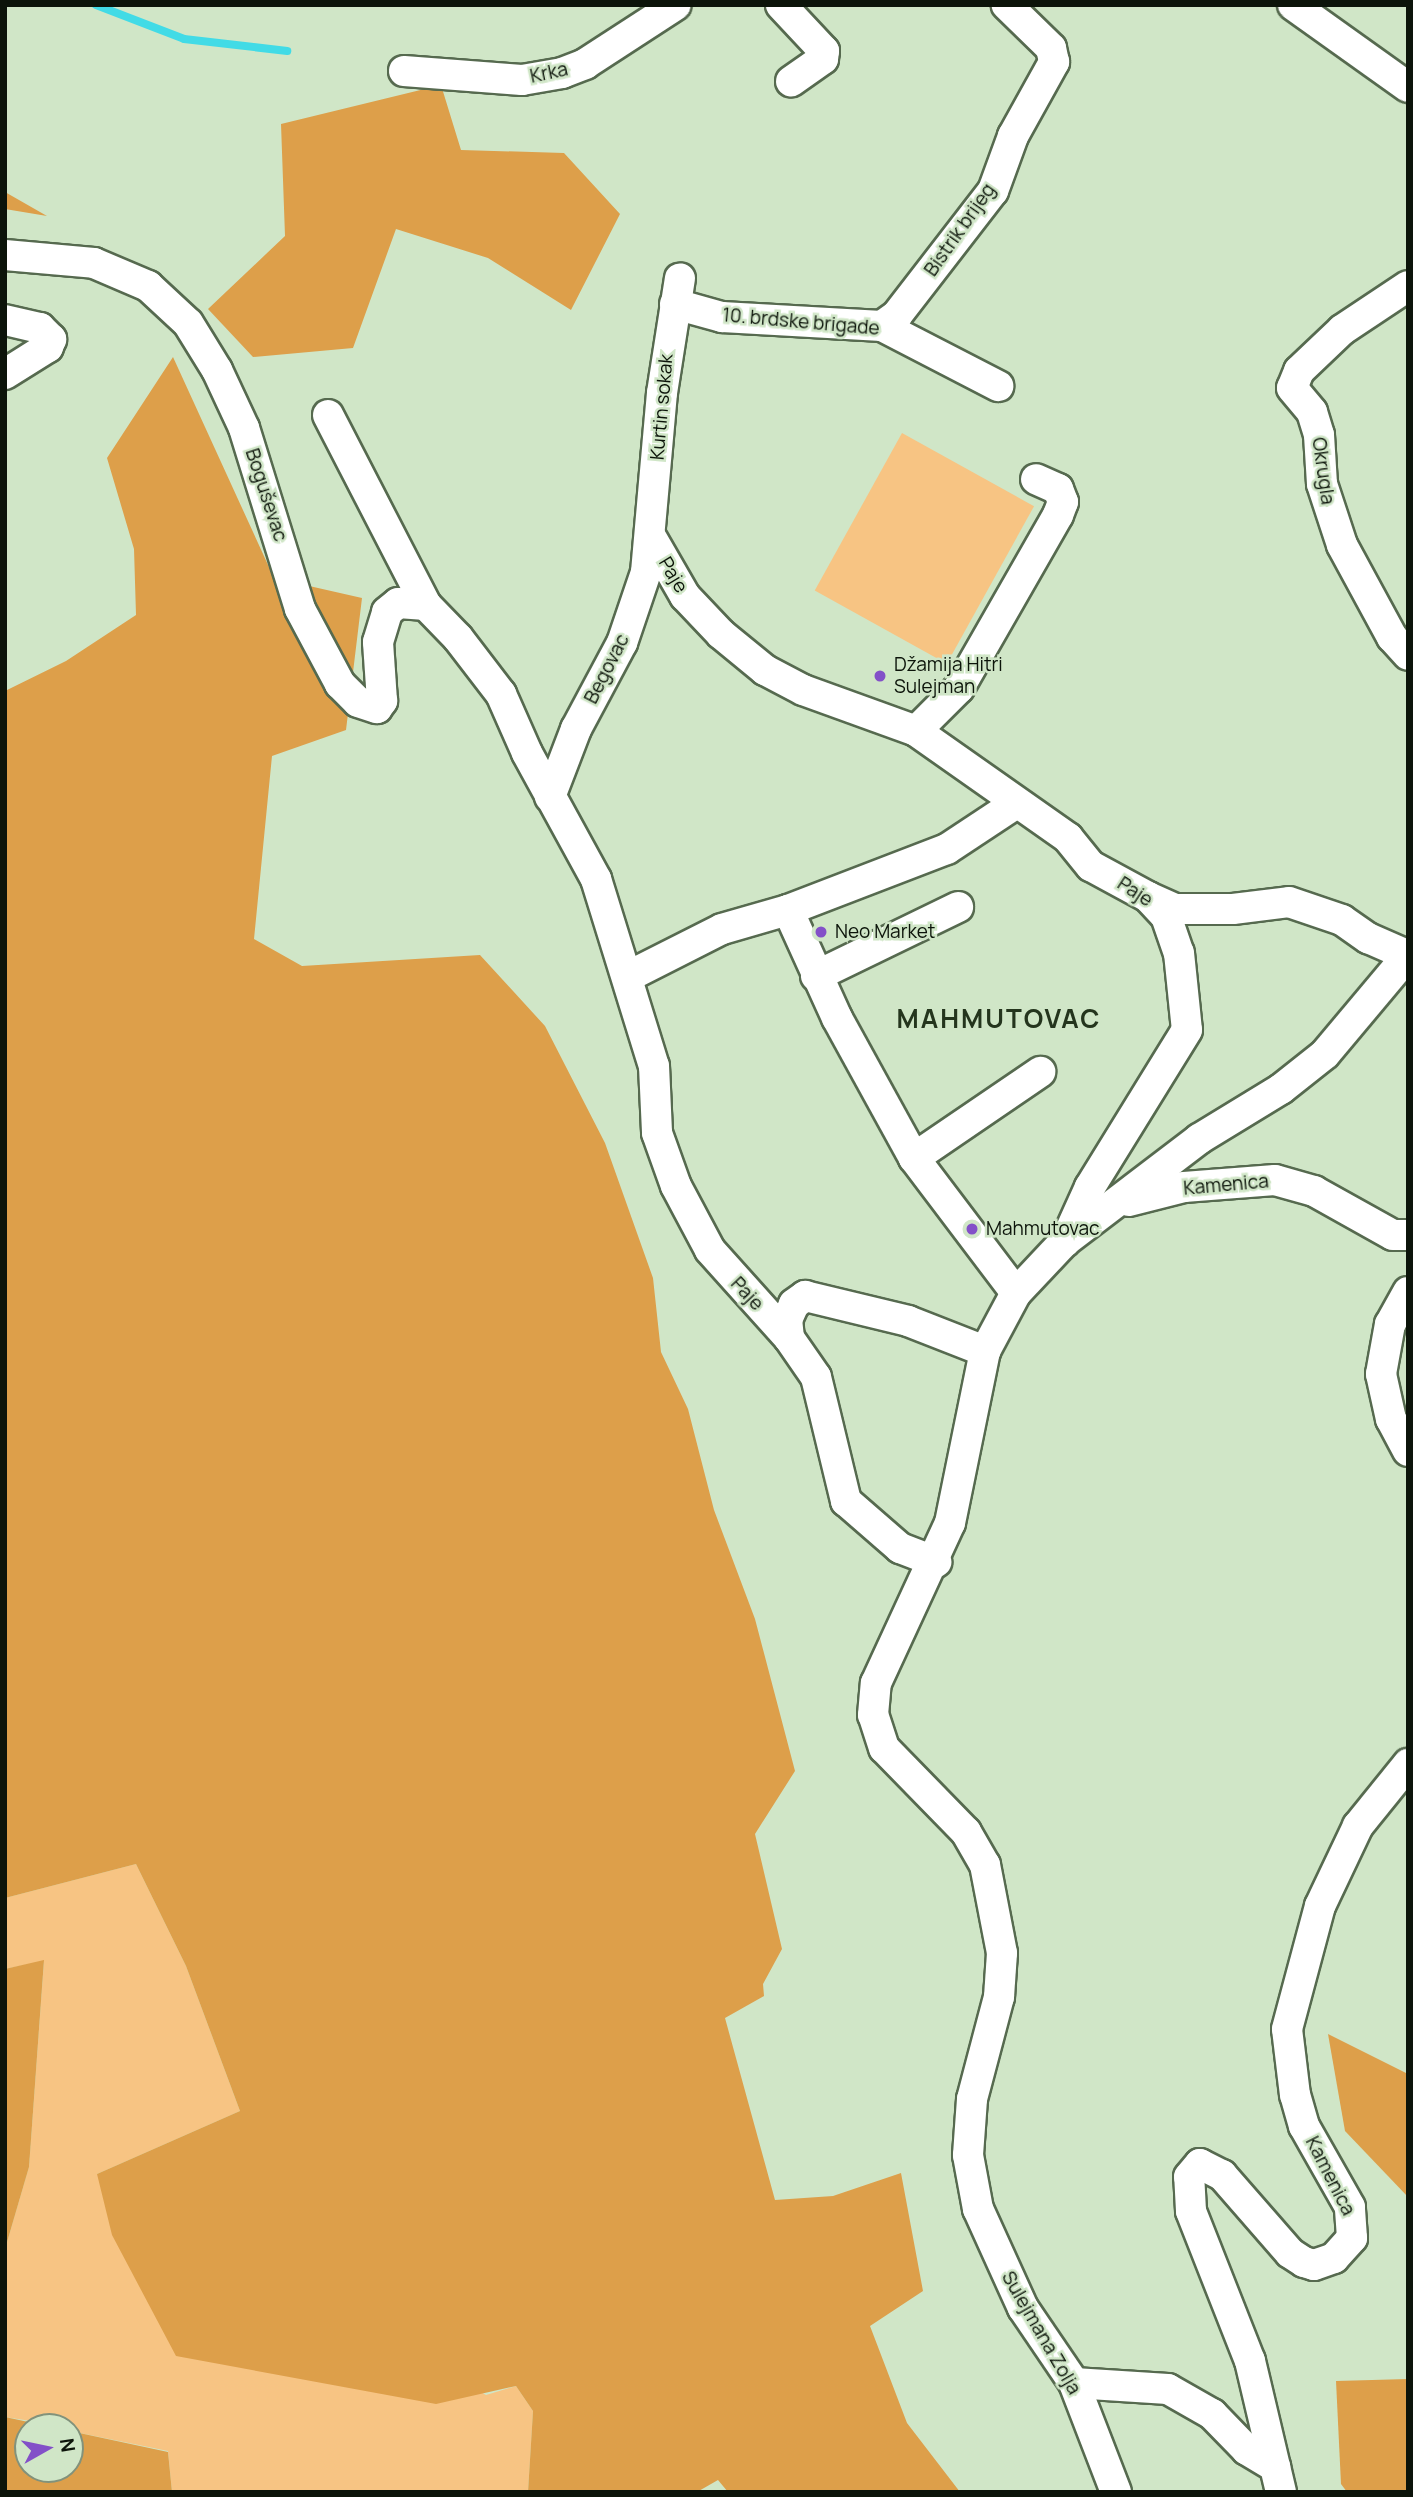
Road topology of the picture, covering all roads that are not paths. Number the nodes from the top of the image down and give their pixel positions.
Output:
1 (676, 5) edge
2 (780, 5) edge
3 (1007, 5) edge
4 (1293, 5) edge
5 (404, 71) dead end
6 (791, 81) dead end
7 (1408, 87) edge
8 (5, 255) edge
9 (1408, 286) edge
10 (678, 291) joint
11 (5, 320) edge
12 (882, 326) junction
13 (5, 374) edge
14 (998, 386) dead end
15 (328, 415) dead end
16 (1036, 479) dead end
17 (651, 537) junction
18 (426, 605) junction
19 (1408, 655) edge
20 (916, 731) junction
21 (550, 797) junction
22 (1015, 804) junction
23 (1148, 897) junction
24 (958, 907) dead end
25 (788, 910) junction
26 (1407, 955) edge
27 (816, 976) junction
28 (627, 977) junction
29 (1040, 1072) dead end
30 (914, 1158) junction
31 (1118, 1203) junction
32 (1408, 1235) edge
33 (1064, 1242) junction
34 (1408, 1292) edge
35 (1016, 1293) junction
36 (789, 1338) junction
37 (985, 1351) junction
38 (1408, 1451) edge
39 (936, 1562) junction
40 (1408, 1764) edge
41 (1073, 2383) junction
42 (1278, 2479) edge
43 (1116, 2492) edge

1 - 5 street, Krka
2 - 6 street
3 - 12 street, Bistrik brijeg
4 - 7 street
8 - 18 street, Boguševac
9 - 19 street, Okrugla
10 - 12 street, 10. brdske brigade
10 - 17 street, Kurtin sokak
11 - 13 street
12 - 14 street, 10. brdske brigade
15 - 18 street, Paje
16 - 20 street
17 - 20 street, Paje
17 - 21 street, Begovac
18 - 21 street, Paje
20 - 22 street, Paje
21 - 28 street, Paje
22 - 23 street, Paje
22 - 25 street
23 - 26 street
23 - 33 street, Paje
24 - 27 street
25 - 27 street
25 - 28 street
26 - 31 street
27 - 30 street
28 - 36 street, Paje
29 - 30 street
30 - 35 street
31 - 32 street, Kamenica
31 - 33 street
33 - 35 street
34 - 38 street
35 - 37 street
36 - 37 street
36 - 39 street, Paje
37 - 39 street
39 - 41 street, Sulejmana Zolja
40 - 42 street, Kamenica
41 - 42 street
41 - 43 street, Sulejmana Zolja

